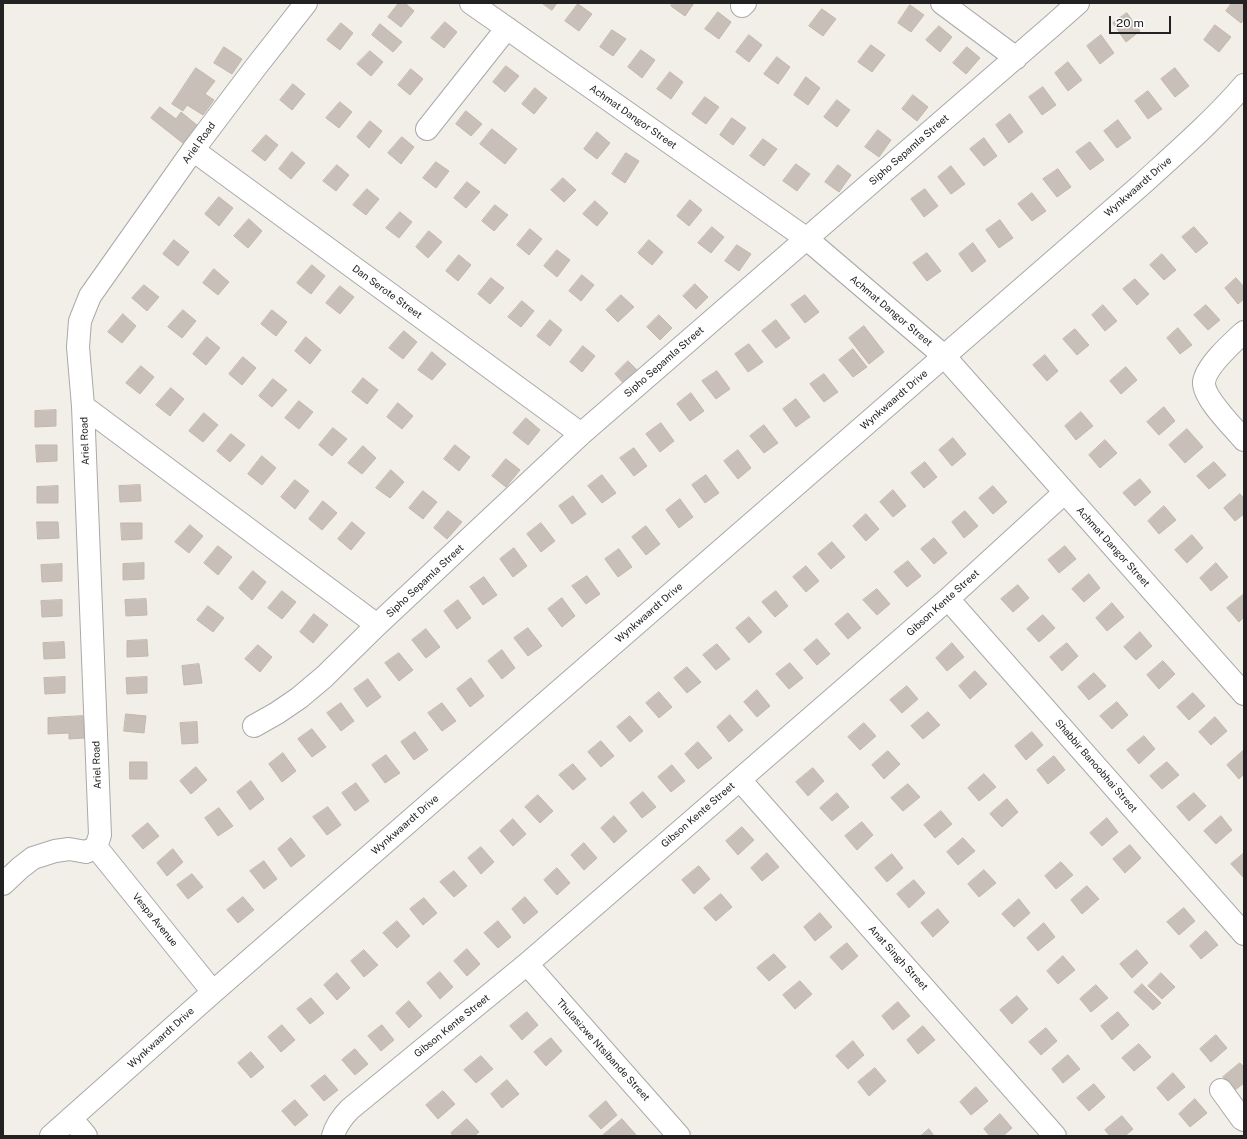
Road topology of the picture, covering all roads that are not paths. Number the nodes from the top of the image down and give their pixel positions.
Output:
1 (306, 3) edge
2 (471, 3) edge
3 (942, 3) edge
4 (1078, 3) edge
5 (508, 28) junction
6 (1016, 58) junction
7 (1244, 85) edge
8 (427, 129) dead end
9 (193, 150) junction
10 (807, 239) junction
11 (1244, 332) edge
12 (944, 356) junction
13 (84, 406) junction
14 (581, 434) junction
15 (1244, 440) edge
16 (1064, 493) junction
17 (948, 598) junction
18 (377, 626) junction
19 (1244, 694) edge
20 (254, 726) dead end
21 (740, 780) junction
22 (96, 847) junction
23 (3, 884) edge
24 (1244, 934) edge
25 (527, 964) junction
26 (213, 992) junction
27 (1221, 1090) dead end
28 (71, 1118) junction
29 (1244, 1120) edge
30 (51, 1136) edge
31 (86, 1136) edge
32 (333, 1136) edge
33 (680, 1136) edge
34 (1055, 1136) edge

1 - 9 street, Ariel Road
2 - 5 street, Achmat Dangor Street
3 - 6 street
4 - 6 street, Sipho Sepamla Street
5 - 8 street
5 - 10 street, Achmat Dangor Street
6 - 10 street, Sipho Sepamla Street
7 - 12 street, Wynkwaardt Drive
9 - 13 street, Ariel Road
9 - 14 street, Dan Serote Street
10 - 12 street, Achmat Dangor Street
10 - 14 street, Sipho Sepamla Street
11 - 15 street
12 - 16 street, Achmat Dangor Street
12 - 26 street, Wynkwaardt Drive
13 - 18 street
13 - 22 street, Ariel Road
14 - 18 street, Sipho Sepamla Street
16 - 17 street, Gibson Kente Street
16 - 19 street, Achmat Dangor Street
17 - 21 street, Gibson Kente Street
17 - 24 street, Shabbir Banoobhai Street
18 - 20 street, Sipho Sepamla Street
21 - 25 street, Gibson Kente Street
21 - 34 street, Anat Singh Street
22 - 23 street
22 - 26 street, Vespa Avenue
25 - 32 street, Gibson Kente Street
25 - 33 street, Thulasizwe Ntsibande Street
26 - 28 street, Wynkwaardt Drive
27 - 29 street
28 - 30 street, Wynkwaardt Drive
28 - 31 street

